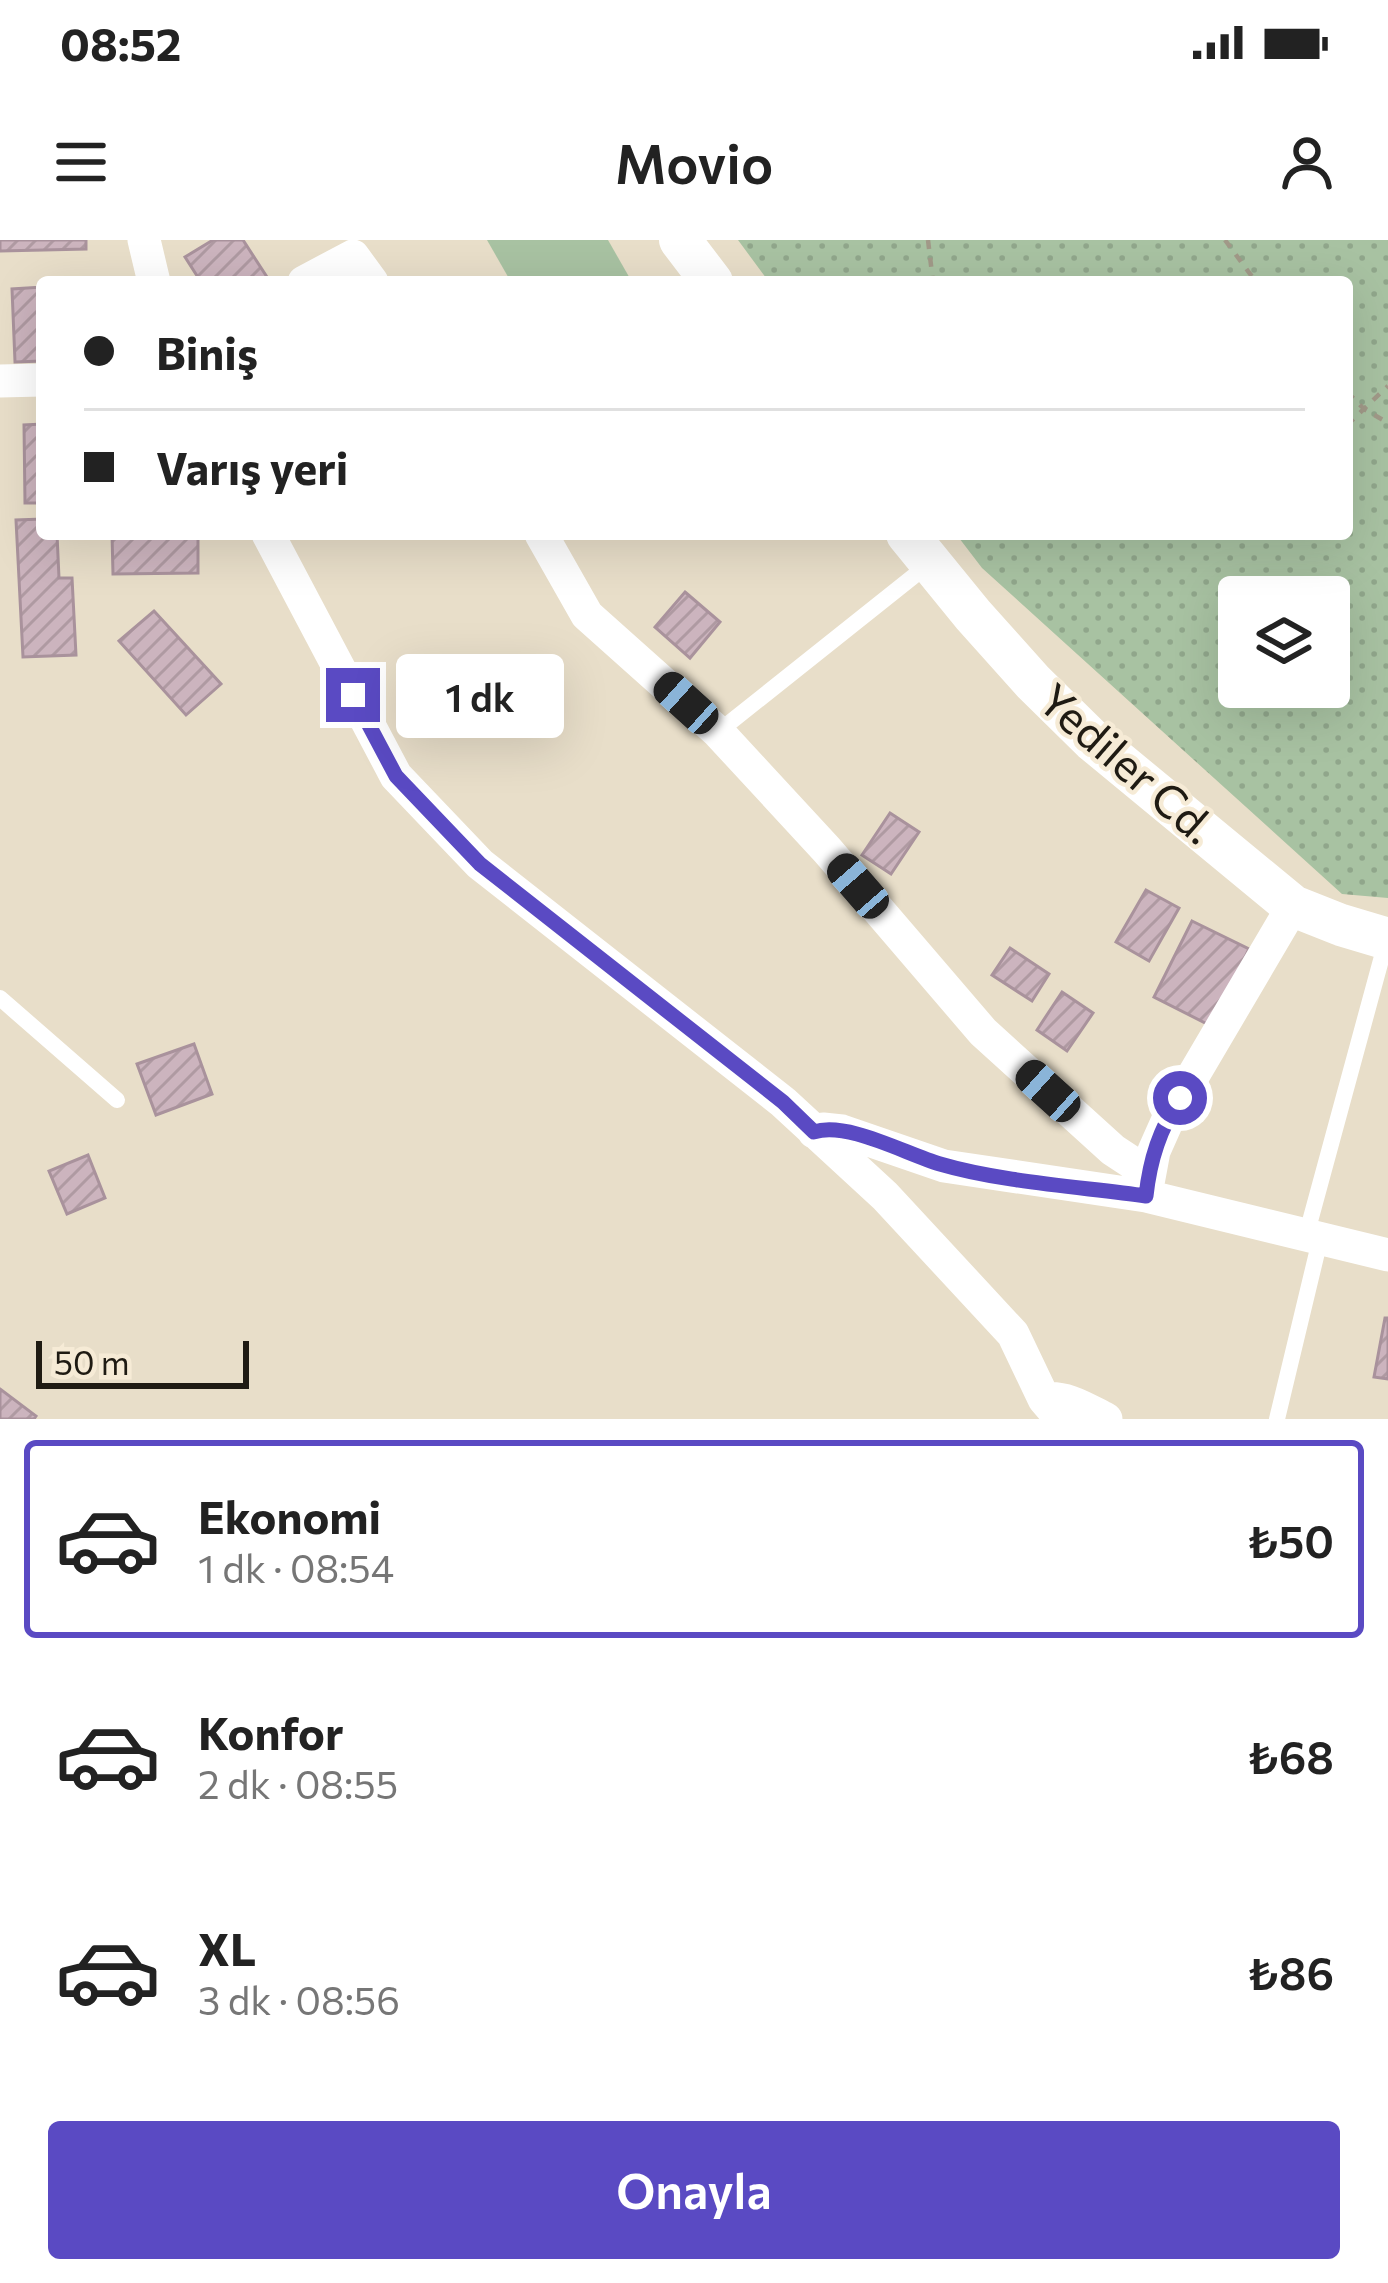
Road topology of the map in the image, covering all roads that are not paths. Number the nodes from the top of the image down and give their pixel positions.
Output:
1 (144, 240) edge
2 (680, 240) edge
3 (153, 276) edge
4 (315, 276) edge
5 (368, 276) edge
6 (707, 276) edge
7 (36, 380) edge
8 (0, 381) edge
9 (271, 540) edge
10 (545, 540) edge
11 (919, 549) edge
12 (718, 732) junction
13 (1293, 906) junction
14 (1388, 938) edge
15 (0, 998) edge
16 (117, 1100) dead end
17 (814, 1132) junction
18 (1147, 1184) junction
19 (1313, 1239) junction
20 (1388, 1256) edge
21 (1052, 1409) edge
22 (1106, 1419) edge
23 (1277, 1419) edge

1 - 3 street
2 - 6 street
4 - 5 street
7 - 8 street
9 - 17 street
10 - 12 street
11 - 12 lane
11 - 13 street, Yediler Cd.
12 - 18 street
13 - 14 street, Yediler Cd.
13 - 18 street
14 - 19 lane
15 - 16 lane
17 - 18 street
17 - 21 street
18 - 19 street
19 - 20 street
19 - 23 lane
21 - 22 street

